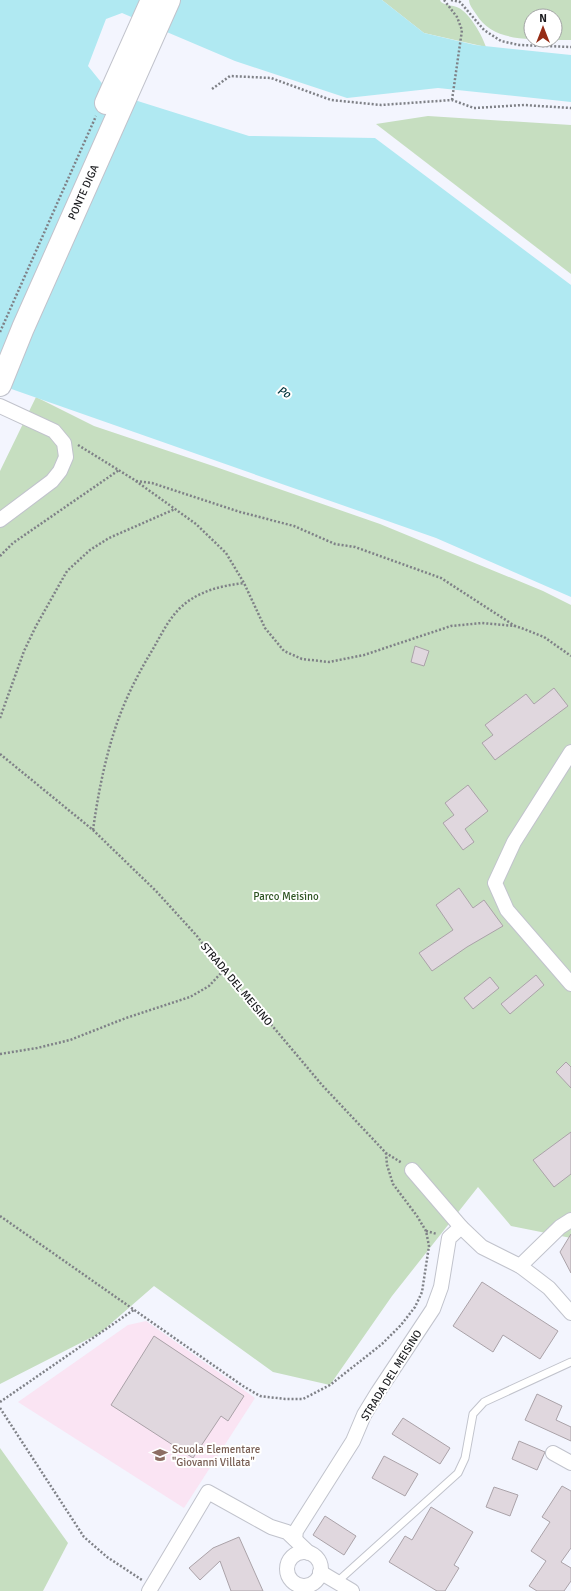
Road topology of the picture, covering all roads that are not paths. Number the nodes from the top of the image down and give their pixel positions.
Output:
1 (152, 0) edge
2 (169, 0) edge
3 (0, 344) edge
4 (0, 385) edge
5 (0, 406) edge
6 (0, 520) edge
7 (571, 752) edge
8 (571, 984) edge
9 (412, 1170) road end
10 (571, 1220) edge
11 (461, 1227) junction
12 (520, 1266) junction
13 (571, 1313) edge
14 (571, 1362) edge
15 (553, 1453) dead end
16 (571, 1463) edge
17 (271, 1527) junction
18 (295, 1540) junction
19 (309, 1553) junction
20 (292, 1556) junction
21 (320, 1572) junction
22 (337, 1582) junction
23 (298, 1587) edge
24 (312, 1587) edge
25 (150, 1589) edge
26 (352, 1591) edge

1 - 3 main road, PONTE DIGA
2 - 4 main road, PONTE DIGA
5 - 6 street
7 - 8 street
9 - 11 street
10 - 12 street
11 - 12 street
11 - 18 street, STRADA DEL MEISINO
12 - 13 street
14 - 22 lane
15 - 16 street
17 - 18 street
17 - 20 street
17 - 25 street
18 - 19 street
19 - 20 street
19 - 21 street
20 - 23 street
21 - 22 street
21 - 24 street
22 - 26 street
23 - 24 street

